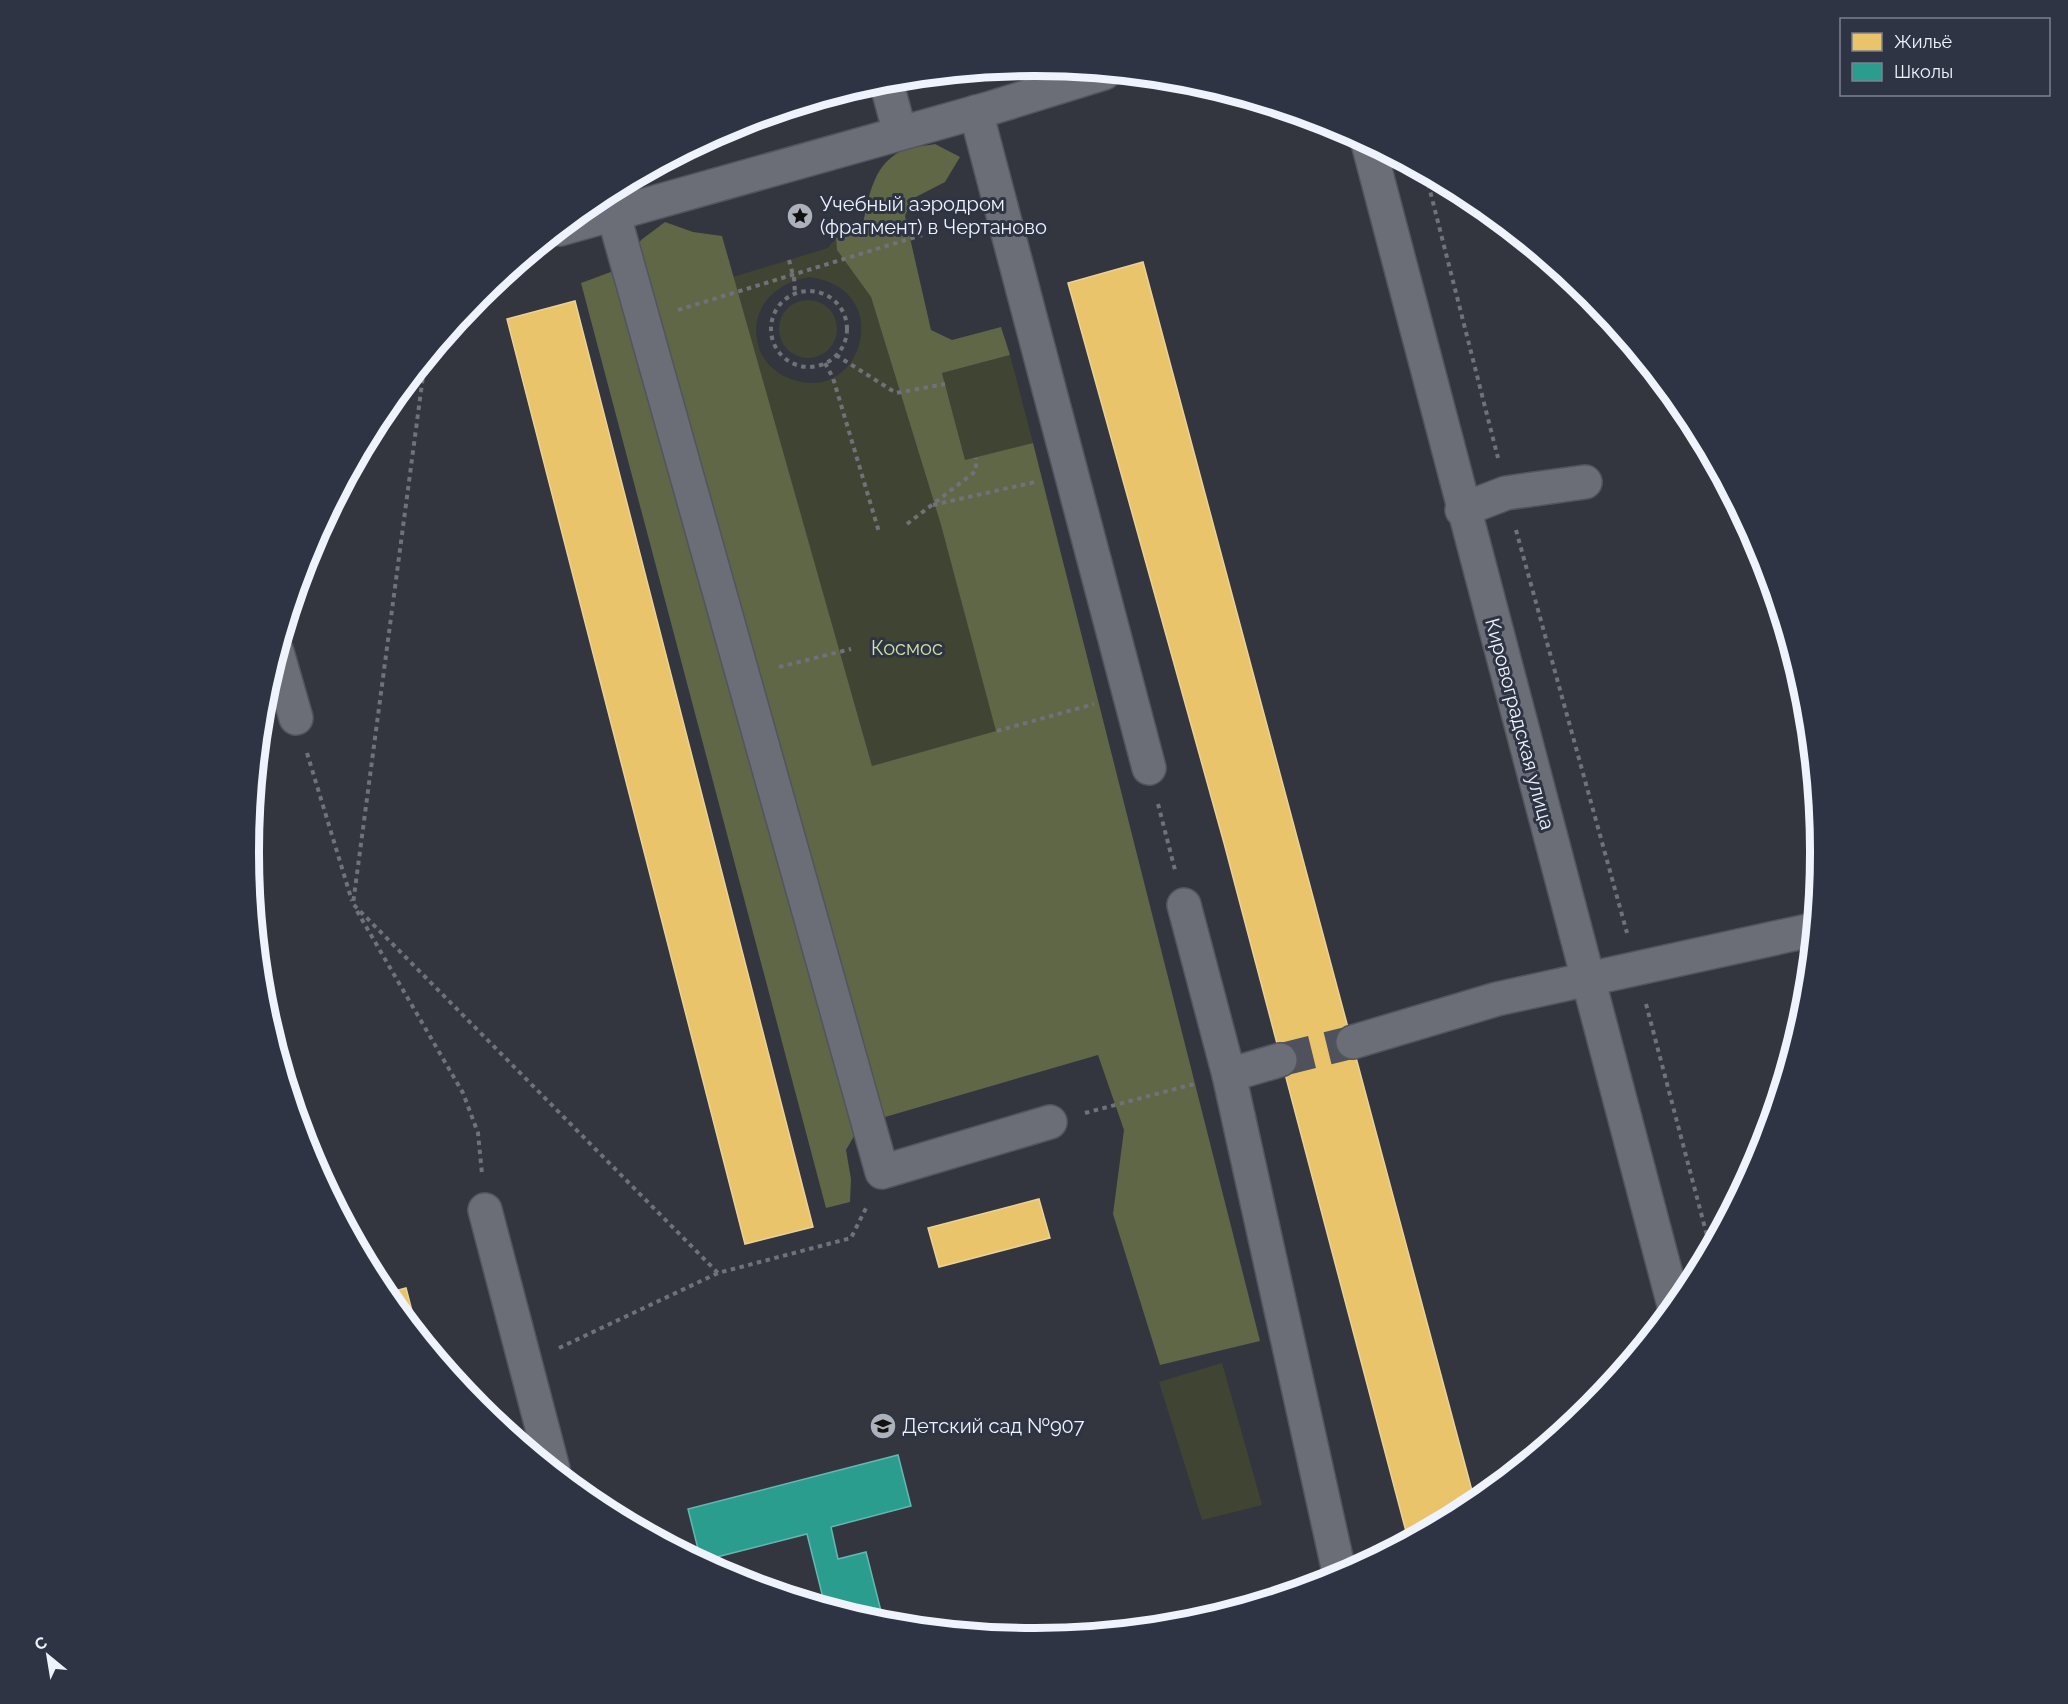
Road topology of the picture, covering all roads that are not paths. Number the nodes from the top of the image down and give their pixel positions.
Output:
1 (1087, 78) edge
2 (888, 90) edge
3 (976, 112) junction
4 (900, 133) junction
5 (1371, 153) edge
6 (614, 216) junction
7 (580, 224) edge
8 (1585, 482) dead end
9 (1462, 510) junction
10 (281, 667) edge
11 (296, 718) road end
12 (1149, 768) road end
13 (1184, 905) road end
14 (1805, 931) edge
15 (1590, 979) junction
16 (1353, 1042) tunnel mouth
17 (1281, 1060) tunnel mouth
18 (1229, 1075) junction
19 (1050, 1122) road end
20 (485, 1210) dead end
21 (1672, 1293) edge
22 (550, 1457) edge
23 (1338, 1565) edge

1 - 3 street
2 - 4 street
3 - 4 street
3 - 12 street
4 - 6 street
5 - 9 street, Кировоградская улица
6 - 7 street
6 - 19 street
8 - 9 street
9 - 15 street, Кировоградская улица
10 - 11 street
13 - 18 street
14 - 15 street
15 - 16 street
15 - 21 street, Кировоградская улица
17 - 18 street
18 - 23 street
20 - 22 street

